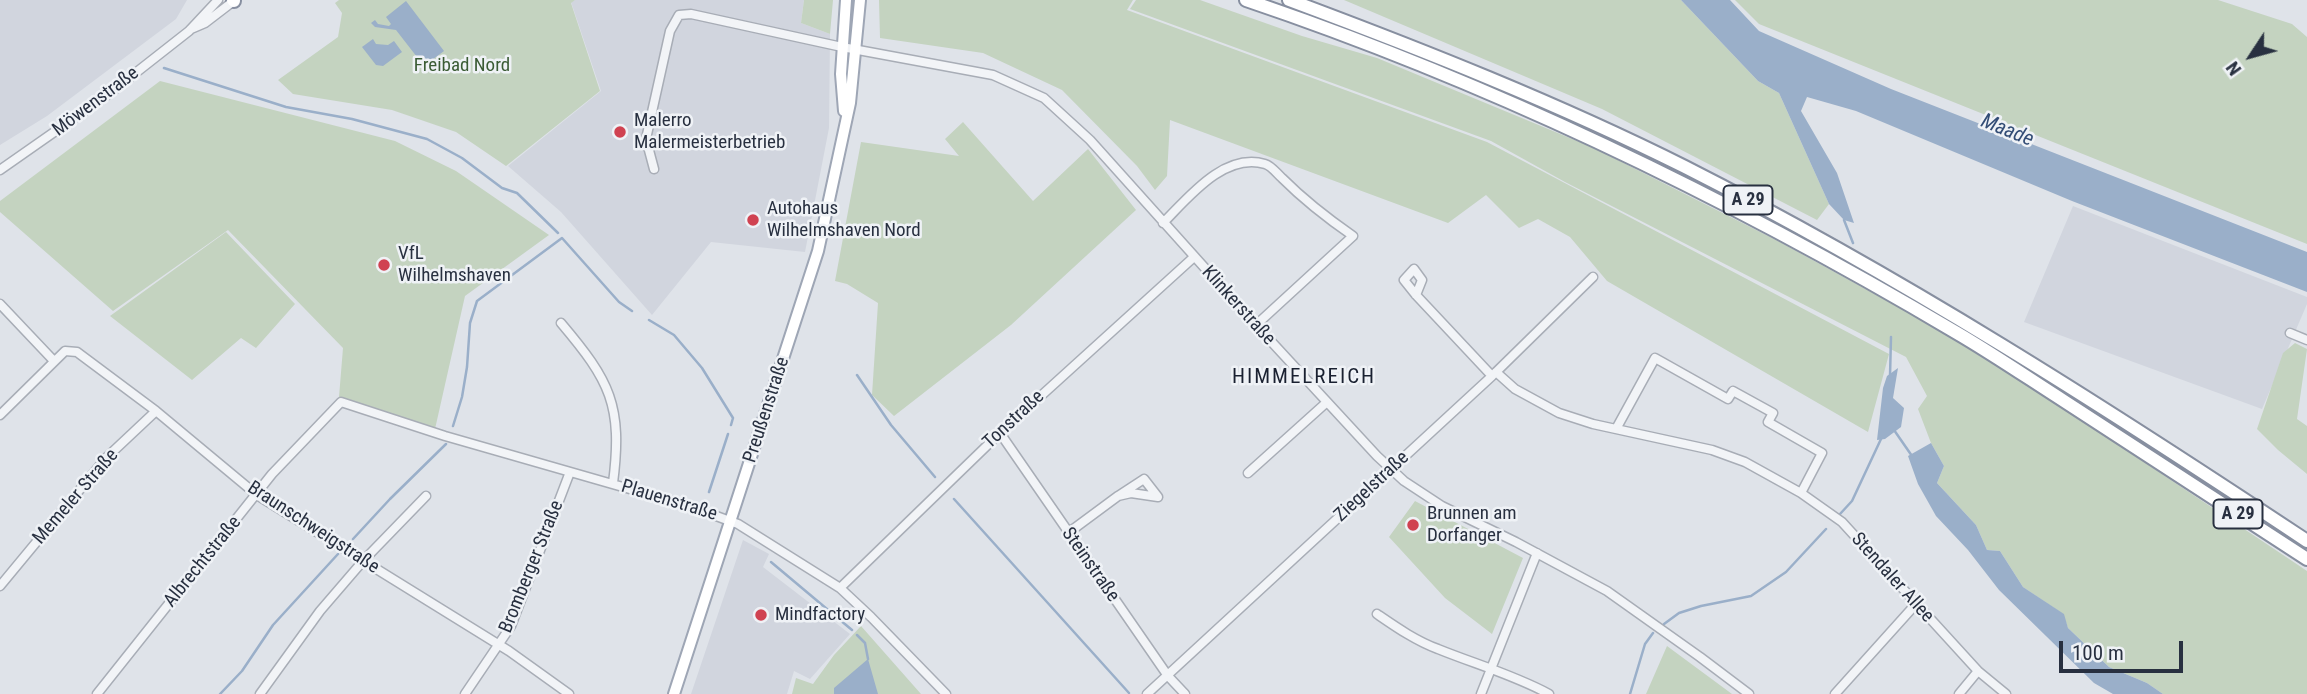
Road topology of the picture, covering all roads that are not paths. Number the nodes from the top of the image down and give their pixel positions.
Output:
1 (218, 0) edge
2 (234, 0) edge
3 (846, 0) edge
4 (860, 0) edge
5 (1246, 0) edge
6 (1289, 0) edge
7 (189, 31) junction
8 (842, 47) junction
9 (856, 49) junction
10 (845, 121) junction
11 (654, 169) dead end
12 (0, 170) edge
13 (1163, 223) junction
14 (1194, 257) junction
15 (1593, 277) dead end
16 (1416, 295) dead end
17 (0, 303) edge
18 (561, 323) dead end
19 (1256, 325) junction
20 (2290, 333) dead end
21 (2307, 340) edge
22 (54, 361) junction
23 (1494, 374) junction
24 (341, 402) joint
25 (1326, 402) junction
26 (156, 411) junction
27 (0, 415) edge
28 (1616, 429) junction
29 (1000, 433) junction
30 (1390, 470) junction
31 (570, 472) junction
32 (1248, 473) dead end
33 (613, 483) junction
34 (1801, 493) junction
35 (257, 495) junction
36 (426, 496) dead end
37 (1118, 496) dead end
38 (730, 520) junction
39 (1068, 533) junction
40 (2307, 541) edge
41 (1537, 553) junction
42 (2307, 559) edge
43 (363, 561) junction
44 (0, 586) edge
45 (840, 588) junction
46 (1915, 605) junction
47 (1377, 614) dead end
48 (498, 646) junction
49 (1490, 667) junction
50 (1978, 671) junction
51 (1168, 676) junction
52 (97, 694) edge
53 (260, 694) edge
54 (465, 694) edge
55 (569, 694) edge
56 (674, 694) edge
57 (946, 694) edge
58 (1147, 694) edge
59 (1185, 694) edge
60 (1480, 694) edge
61 (1549, 694) edge
62 (1749, 694) edge
63 (1835, 694) edge
64 (1959, 694) edge
65 (2006, 694) edge

1 - 7 street, Möwenstraße
2 - 7 street, Möwenstraße
3 - 8 main road, Preußenstraße
4 - 9 main road, Preußenstraße
5 - 42 highway, A 29
6 - 40 highway, A 29
7 - 12 street, Möwenstraße
8 - 9 street, Klinkerstraße
8 - 10 main road, Preußenstraße
8 - 11 street, Klinkerstraße
9 - 10 main road, Preußenstraße
9 - 13 street, Klinkerstraße
10 - 38 main road, Preußenstraße
13 - 14 street, Klinkerstraße
13 - 19 street
14 - 19 street, Klinkerstraße
14 - 29 street, Tonstraße
15 - 23 street, Ziegelstraße
16 - 23 street, Stendaler Allee
17 - 22 street
18 - 33 street
19 - 25 street, Klinkerstraße
20 - 21 street
22 - 26 street, Braunschweigstraße
22 - 27 street
23 - 28 street, Stendaler Allee
23 - 30 street, Ziegelstraße
24 - 31 street, Plauenstraße
24 - 35 street, Albrechtstraße
25 - 30 street, Klinkerstraße
25 - 32 street
26 - 35 street, Braunschweigstraße
26 - 44 street, Memeler Straße
28 - 34 street, Stendaler Allee
28 - 34 street
29 - 39 street, Steinstraße
29 - 45 street, Tonstraße
30 - 41 street, Klinkerstraße
30 - 51 street, Ziegelstraße
31 - 33 street, Plauenstraße
31 - 48 street, Bromberger Straße
33 - 38 street, Plauenstraße
34 - 46 street, Stendaler Allee
35 - 43 street, Braunschweigstraße
35 - 52 street, Albrechtstraße
36 - 43 street
37 - 39 street
38 - 45 street, Plauenstraße
38 - 56 main road, Preußenstraße
39 - 51 street, Steinstraße
41 - 49 street
41 - 62 street, Klinkerstraße
43 - 48 street, Braunschweigstraße
43 - 53 street
45 - 57 street, Plauenstraße
46 - 50 street, Stendaler Allee
46 - 63 street
47 - 49 street
48 - 54 street, Bromberger Straße
48 - 55 street, Braunschweigstraße
49 - 60 street
49 - 61 street
50 - 64 street
50 - 65 street, Stendaler Allee
51 - 58 street, Ziegelstraße
51 - 59 street, Steinstraße

